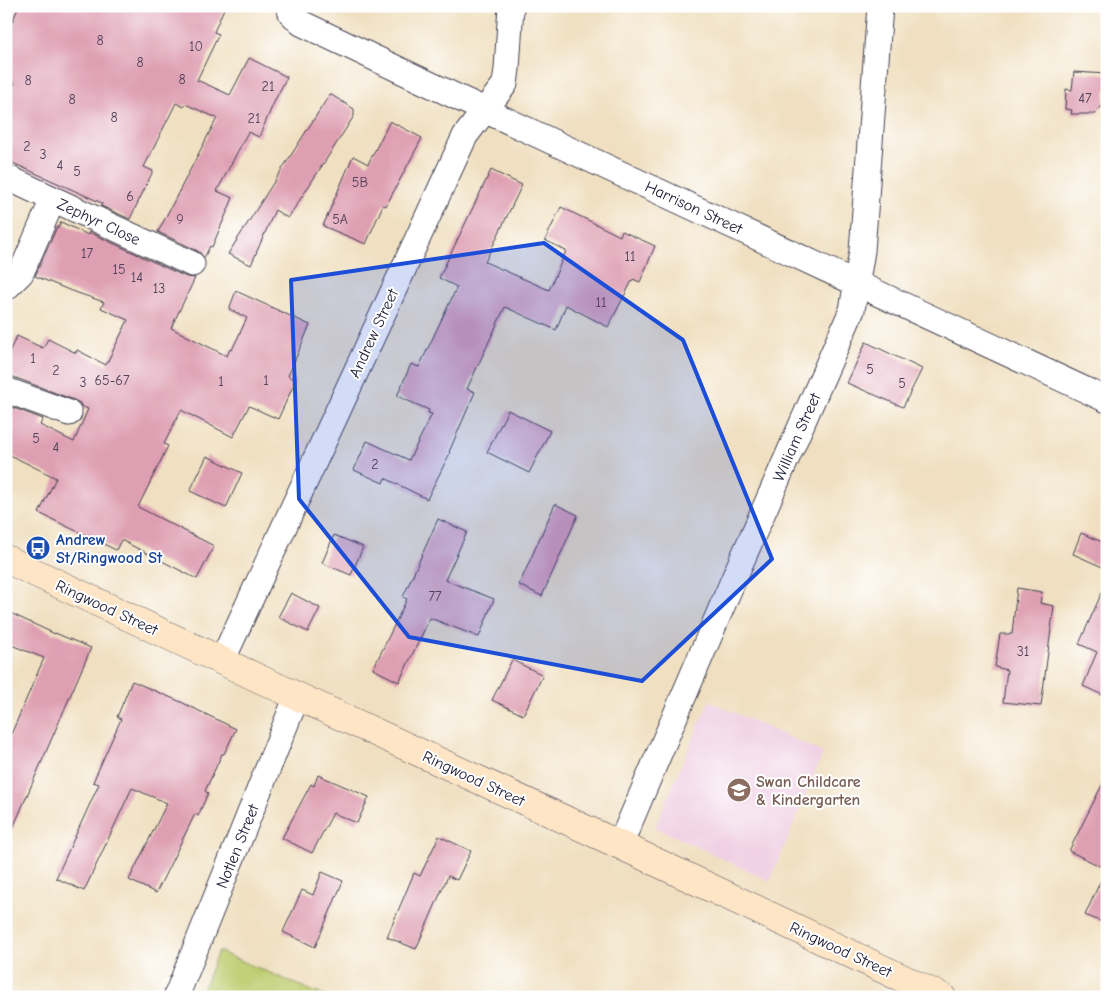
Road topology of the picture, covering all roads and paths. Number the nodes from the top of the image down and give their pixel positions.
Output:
1 (289, 6) edge
2 (511, 6) edge
3 (880, 6) edge
4 (485, 111) junction
5 (6, 177) edge
6 (53, 199) junction
7 (192, 264) dead end
8 (857, 283) junction
9 (6, 288) edge
10 (6, 390) edge
11 (1107, 400) edge
12 (69, 413) dead end
13 (6, 559) edge
14 (222, 661) junction
15 (297, 696) junction
16 (620, 845) junction
17 (176, 997) edge
18 (942, 997) edge

1 - 4 street, Harrison Street
2 - 4 street, Andrew Street
3 - 8 street, William Street
4 - 8 street, Harrison Street
4 - 14 street, Andrew Street
5 - 6 street, Zephyr Close
6 - 7 street, Zephyr Close
6 - 9 street
8 - 11 street, Harrison Street
8 - 16 street, William Street
10 - 12 street
13 - 14 main road, Ringwood Street
14 - 15 main road, Ringwood Street
15 - 16 main road, Ringwood Street
15 - 17 street, Notlen Street
16 - 18 main road, Ringwood Street

